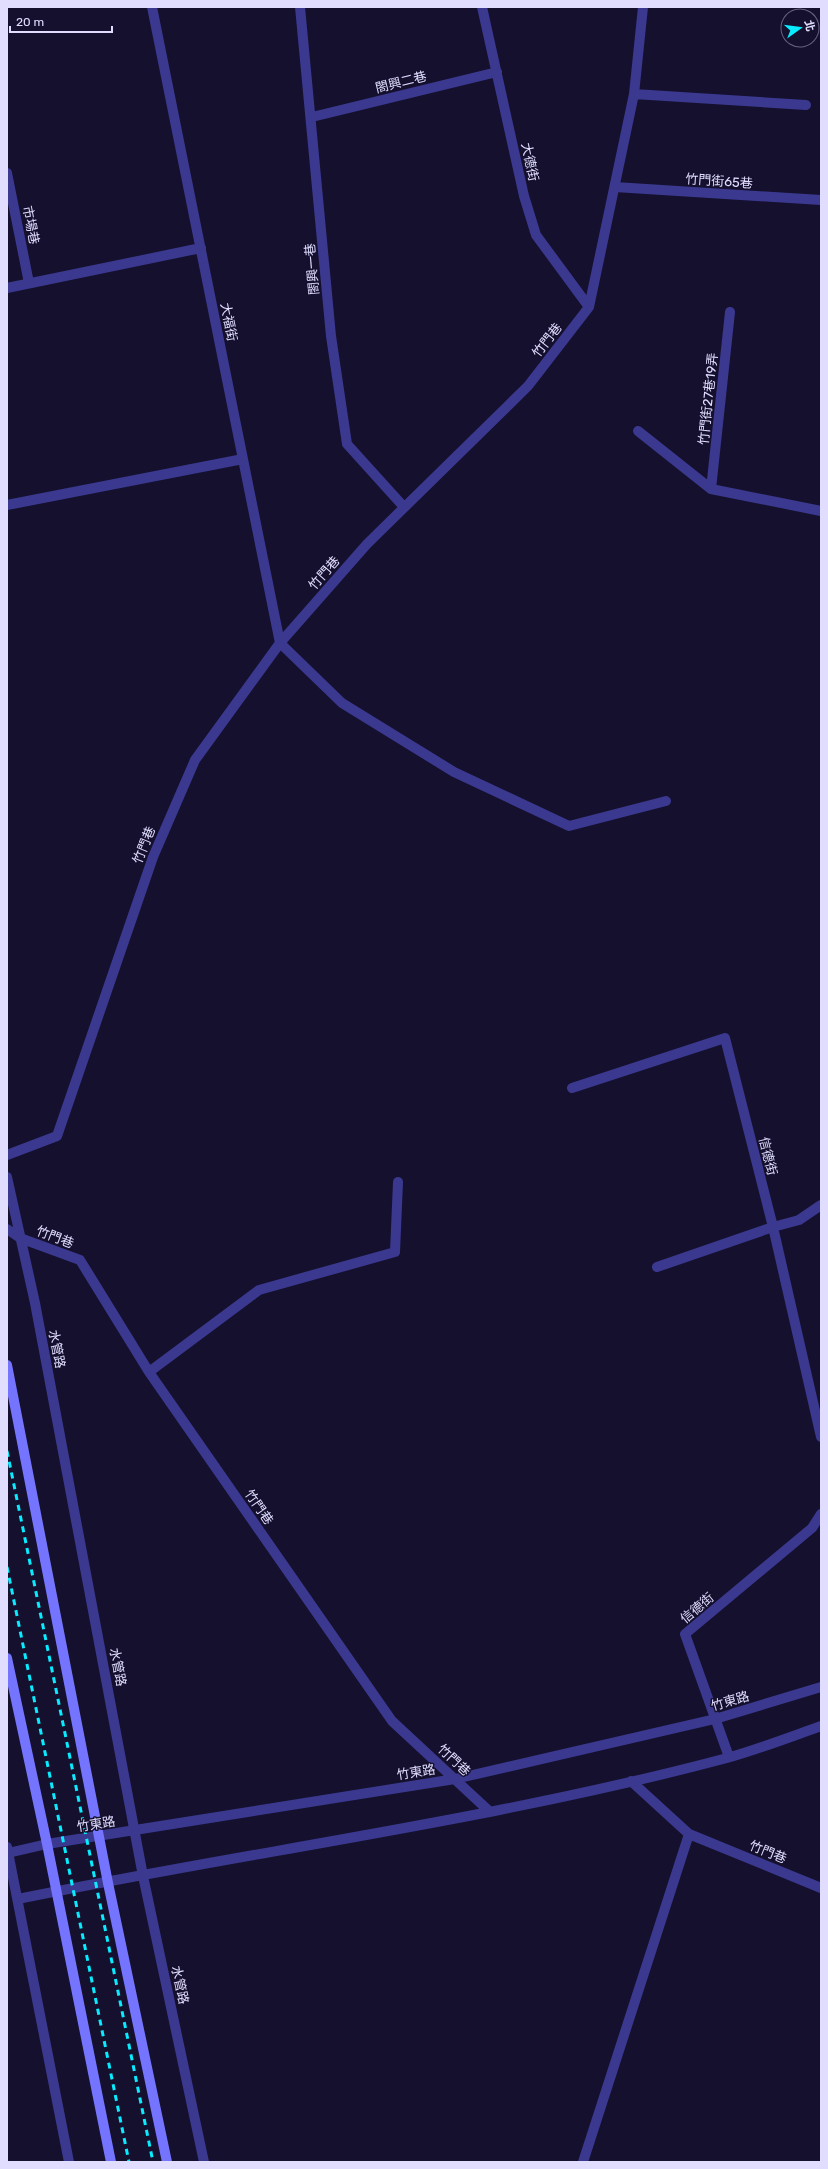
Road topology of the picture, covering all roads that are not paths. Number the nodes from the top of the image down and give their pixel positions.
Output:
1 (152, 7) edge
2 (300, 7) edge
3 (482, 7) edge
4 (643, 7) edge
5 (497, 72) junction
6 (634, 94) junction
7 (806, 105) dead end
8 (312, 117) junction
9 (7, 173) edge
10 (615, 187) junction
11 (821, 200) edge
12 (201, 248) junction
13 (29, 283) junction
14 (7, 288) edge
15 (589, 307) junction
16 (730, 312) dead end
17 (638, 431) dead end
18 (243, 459) junction
19 (711, 489) junction
20 (7, 505) edge
21 (404, 507) junction
22 (821, 511) edge
23 (280, 643) junction
24 (666, 801) dead end
25 (572, 1088) dead end
26 (7, 1155) edge
27 (7, 1177) edge
28 (398, 1182) dead end
29 (821, 1205) edge
30 (773, 1227) junction
31 (7, 1229) edge
32 (20, 1238) junction
33 (657, 1267) dead end
34 (7, 1365) edge
35 (149, 1372) junction
36 (821, 1437) edge
37 (821, 1514) edge
38 (7, 1658) edge
39 (821, 1687) edge
40 (715, 1719) junction
41 (821, 1726) edge
42 (729, 1757) junction
43 (455, 1779) junction
44 (631, 1781) junction
45 (490, 1811) junction
46 (136, 1831) junction
47 (688, 1834) junction
48 (99, 1837) junction
49 (47, 1844) junction
50 (8, 1850) edge
51 (143, 1876) junction
52 (108, 1883) junction
53 (821, 1888) edge
54 (55, 1892) junction
55 (18, 1899) junction
56 (70, 2162) edge
57 (111, 2162) edge
58 (167, 2162) edge
59 (204, 2162) edge
60 (583, 2162) edge

1 - 12 street, 大福街
2 - 8 street, 閤興一巷
3 - 5 street, 大德街
4 - 6 street, 竹門巷
5 - 8 street, 閤興二巷
5 - 15 street, 大德街
6 - 7 street
6 - 10 street, 竹門巷
8 - 21 street, 閤興一巷
9 - 13 street, 市場巷
10 - 11 street, 竹門街65巷
10 - 15 street, 竹門巷
12 - 13 street
12 - 18 street, 大福街
13 - 14 street
15 - 21 street, 竹門巷
16 - 19 street, 竹門街27巷19弄
17 - 19 street
18 - 20 street
18 - 23 street, 大福街
19 - 22 street
21 - 23 street, 竹門巷
23 - 24 street
23 - 26 street, 竹門巷
25 - 30 street, 信德街
27 - 32 street, 水管路
28 - 35 street
29 - 30 street
30 - 33 street
30 - 36 street, 信德街
31 - 32 street, 竹門巷
32 - 35 street, 竹門巷
32 - 46 street, 水管路
34 - 48 street
35 - 43 street, 竹門巷
37 - 40 street, 信德街
38 - 49 street
39 - 40 street, 竹東路
40 - 42 street, 信德街
40 - 43 street, 竹東路
41 - 42 street
42 - 44 street
43 - 45 street, 竹門巷
43 - 46 street, 竹東路
44 - 45 street
44 - 47 street, 竹門巷
45 - 51 street
46 - 48 street, 竹東路
46 - 51 street, 水管路
47 - 53 street, 竹門巷
47 - 60 street
48 - 49 street, 竹東路
48 - 52 street
49 - 50 street, 竹東路
49 - 54 street
50 - 55 street
51 - 52 street
51 - 59 street, 水管路
52 - 54 street
52 - 58 street
54 - 55 street
54 - 57 street
55 - 56 street

